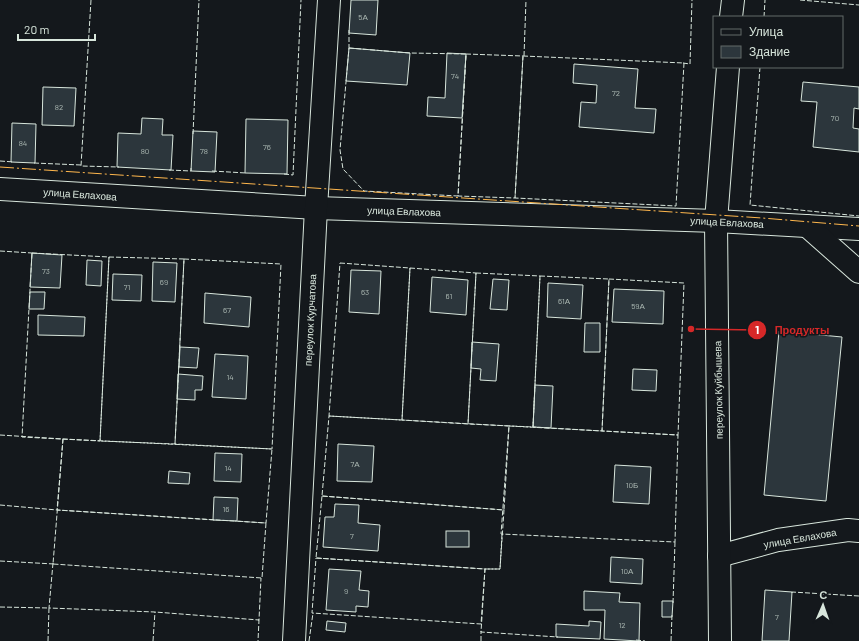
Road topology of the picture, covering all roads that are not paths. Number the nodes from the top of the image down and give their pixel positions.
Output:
1 (329, 0) edge
2 (732, 0) edge
3 (731, 16) edge
4 (728, 68) edge
5 (0, 189) edge
6 (316, 208) junction
7 (716, 221) junction
8 (807, 226) junction
9 (859, 229) edge
10 (859, 272) edge
11 (859, 531) edge
12 (719, 556) junction
13 (294, 641) edge
14 (720, 641) edge

1 - 6 street, переулок Курчатова
2 - 3 street
4 - 7 street, переулок Куйбышева
5 - 6 street, улица Евлахова
6 - 7 street, улица Евлахова
6 - 13 street, переулок Курчатова
7 - 8 street, улица Евлахова
7 - 12 street, переулок Куйбышева
8 - 9 street, улица Евлахова
8 - 10 street
11 - 12 street, улица Евлахова
12 - 14 street, переулок Куйбышева

